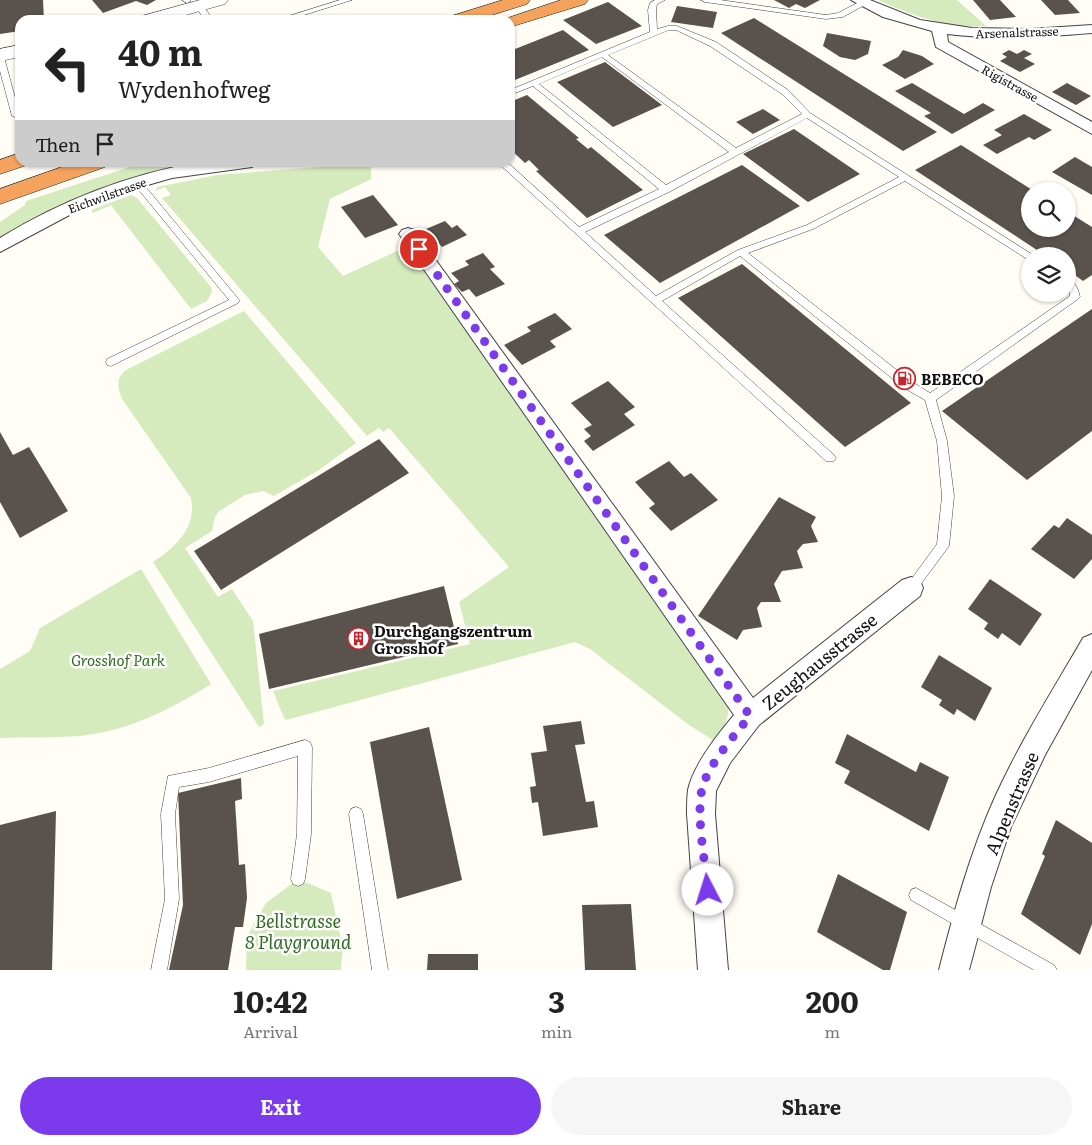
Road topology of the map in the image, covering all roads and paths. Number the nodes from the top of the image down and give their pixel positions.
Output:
1 (219, 0) edge
2 (348, 0) edge
3 (521, 0) edge
4 (579, 0) edge
5 (661, 0) edge
6 (705, 0) edge
7 (861, 2) edge
8 (195, 7) edge
9 (166, 15) edge
10 (297, 15) edge
11 (474, 15) edge
12 (515, 20) edge
13 (1092, 29) edge
14 (940, 30) junction
15 (654, 33) junction
16 (15, 52) edge
17 (602, 54) junction
18 (0, 56) edge
19 (534, 83) junction
20 (515, 91) edge
21 (15, 112) edge
22 (806, 115) junction
23 (1092, 129) edge
24 (15, 145) edge
25 (0, 149) edge
26 (734, 151) junction
27 (15, 162) edge
28 (0, 167) edge
29 (55, 167) edge
30 (84, 167) edge
31 (207, 167) edge
32 (507, 167) edge
33 (904, 178) junction
34 (136, 182) junction
35 (0, 185) edge
36 (666, 190) junction
37 (0, 198) edge
38 (579, 231) junction
39 (408, 234) dead end
40 (0, 246) edge
41 (1021, 251) edge
42 (742, 252) junction
43 (656, 300) junction
44 (1068, 302) edge
45 (111, 362) dead end
46 (930, 398) junction
47 (830, 458) dead end
48 (911, 588) joint
49 (1092, 646) edge
50 (750, 716) junction
51 (356, 814) dead end
52 (298, 879) dead end
53 (916, 895) dead end
54 (966, 923) junction
55 (159, 970) edge
56 (380, 970) edge
57 (713, 970) edge
58 (954, 970) edge
59 (1050, 970) edge

1 - 8 street
2 - 10 lane
3 - 11 highway
4 - 12 highway
5 - 15 lane
6 - 7 lane
7 - 14 street, Arsenalstrasse
8 - 9 street
13 - 14 street, Arsenalstrasse
14 - 23 street, Rigistrasse
15 - 17 lane
15 - 22 lane
16 - 18 street
17 - 19 lane
17 - 26 lane
18 - 21 lane
19 - 20 lane
19 - 36 lane
22 - 26 lane
22 - 33 lane
24 - 25 highway
26 - 36 lane
27 - 28 highway
29 - 35 highway
30 - 37 highway
31 - 34 street, Eichwilstrasse
32 - 38 lane
33 - 41 lane
33 - 42 lane
34 - 40 street, Eichwilstrasse
34 - 45 lane
36 - 38 lane
38 - 43 lane
39 - 50 street
42 - 43 lane
42 - 46 lane
43 - 47 lane
44 - 46 lane
46 - 48 lane
48 - 50 street, Zeughausstrasse
49 - 54 street, Alpenstrasse
50 - 57 street, Zeughausstrasse
51 - 56 lane
52 - 55 lane
53 - 54 lane
54 - 58 street, Alpenstrasse
54 - 59 lane

